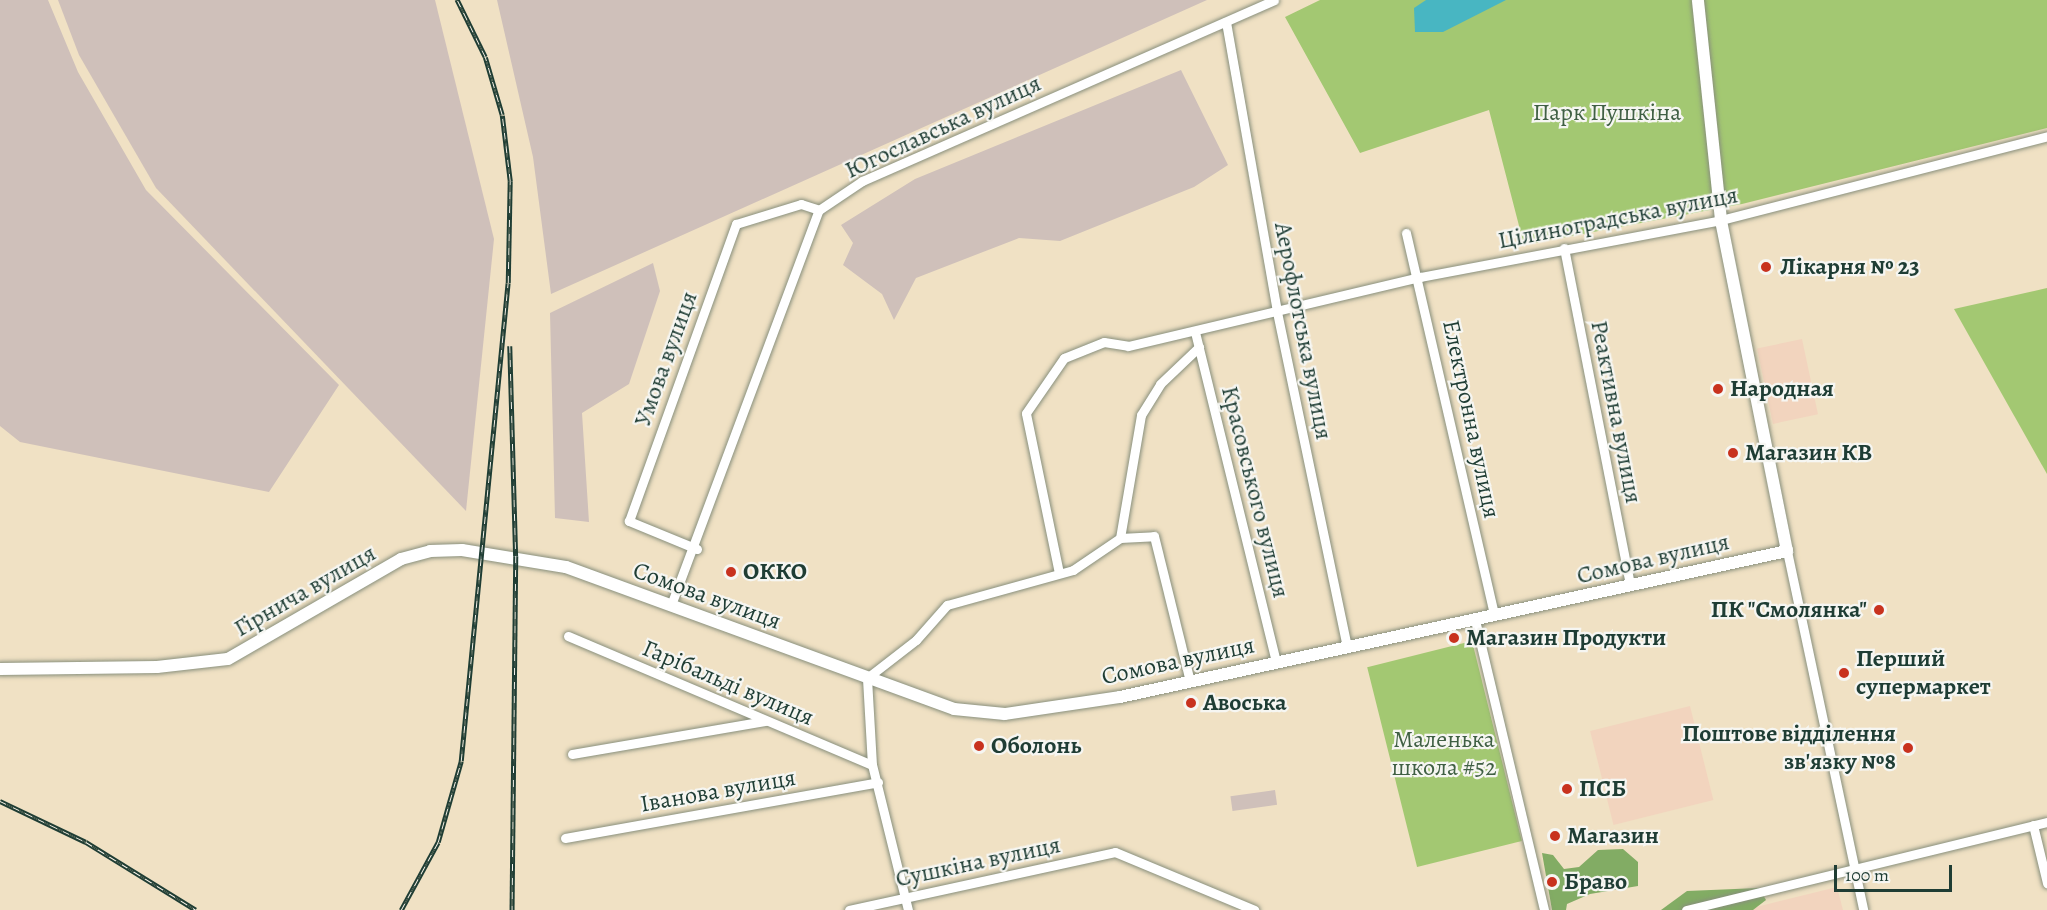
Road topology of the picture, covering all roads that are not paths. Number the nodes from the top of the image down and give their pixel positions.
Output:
1 (1274, 0) edge
2 (1698, 0) edge
3 (1226, 22) junction
4 (2047, 136) edge
5 (819, 210) junction
6 (1721, 220) junction
7 (1406, 233) dead end
8 (1564, 248) junction
9 (1420, 278) junction
10 (1277, 312) junction
11 (1195, 332) junction
12 (1199, 347) junction
13 (1120, 538) junction
14 (696, 549) junction
15 (1787, 551) junction
16 (1059, 573) junction
17 (592, 576) joint
18 (1630, 584) junction
19 (671, 605) junction
20 (1494, 615) junction
21 (1475, 620) junction
22 (568, 636) dead end
23 (1347, 646) junction
24 (1276, 661) junction
25 (0, 669) edge
26 (867, 678) junction
27 (1190, 681) junction
28 (766, 721) junction
29 (572, 754) dead end
30 (872, 765) junction
31 (878, 782) junction
32 (2047, 822) edge
33 (2033, 825) junction
34 (565, 837) dead end
35 (1854, 871) junction
36 (2047, 883) edge
37 (905, 898) junction
38 (849, 910) edge
39 (908, 910) edge
40 (1254, 910) edge
41 (1544, 910) edge
42 (1686, 910) edge
43 (1863, 910) edge

1 - 3 street, Югославська вулиця
2 - 6 main road
3 - 5 street, Югославська вулиця
3 - 10 street, Аерофлотська вулиця
4 - 6 street, Цілиноградська вулиця
5 - 14 street
5 - 14 street, Умова вулиця
6 - 8 street, Цілиноградська вулиця
6 - 15 main road
7 - 9 street, Електронна вулиця
8 - 9 street, Цілиноградська вулиця
8 - 18 street, Реактивна вулиця
9 - 10 street, Цілиноградська вулиця
9 - 20 street, Електронна вулиця
10 - 11 street, Цілиноградська вулиця
10 - 23 street, Аерофлотська вулиця
11 - 12 street, Красовського вулиця
11 - 16 street, Цілиноградська вулиця
12 - 13 street
12 - 24 street, Красовського вулиця
13 - 16 street
13 - 27 street
14 - 19 street
15 - 18 main road, Сомова вулиця
15 - 35 street
16 - 26 street
17 - 19 main road, Сомова вулиця
17 - 25 main road, Гірнича вулиця
18 - 20 main road, Сомова вулиця
19 - 26 main road, Сомова вулиця
20 - 21 main road, Сомова вулиця
21 - 23 main road, Сомова вулиця
21 - 41 street
22 - 28 street, Гарібальді вулиця
23 - 24 main road, Сомова вулиця
24 - 27 main road, Сомова вулиця
26 - 27 main road, Сомова вулиця
26 - 30 street
28 - 29 street
28 - 30 street, Гарібальді вулиця
30 - 31 street
31 - 34 street, Іванова вулиця
31 - 37 street
32 - 33 street
33 - 35 street
33 - 36 street
35 - 42 street
35 - 43 street
37 - 38 street, Сушкіна вулиця
37 - 39 street
37 - 40 street, Сушкіна вулиця

